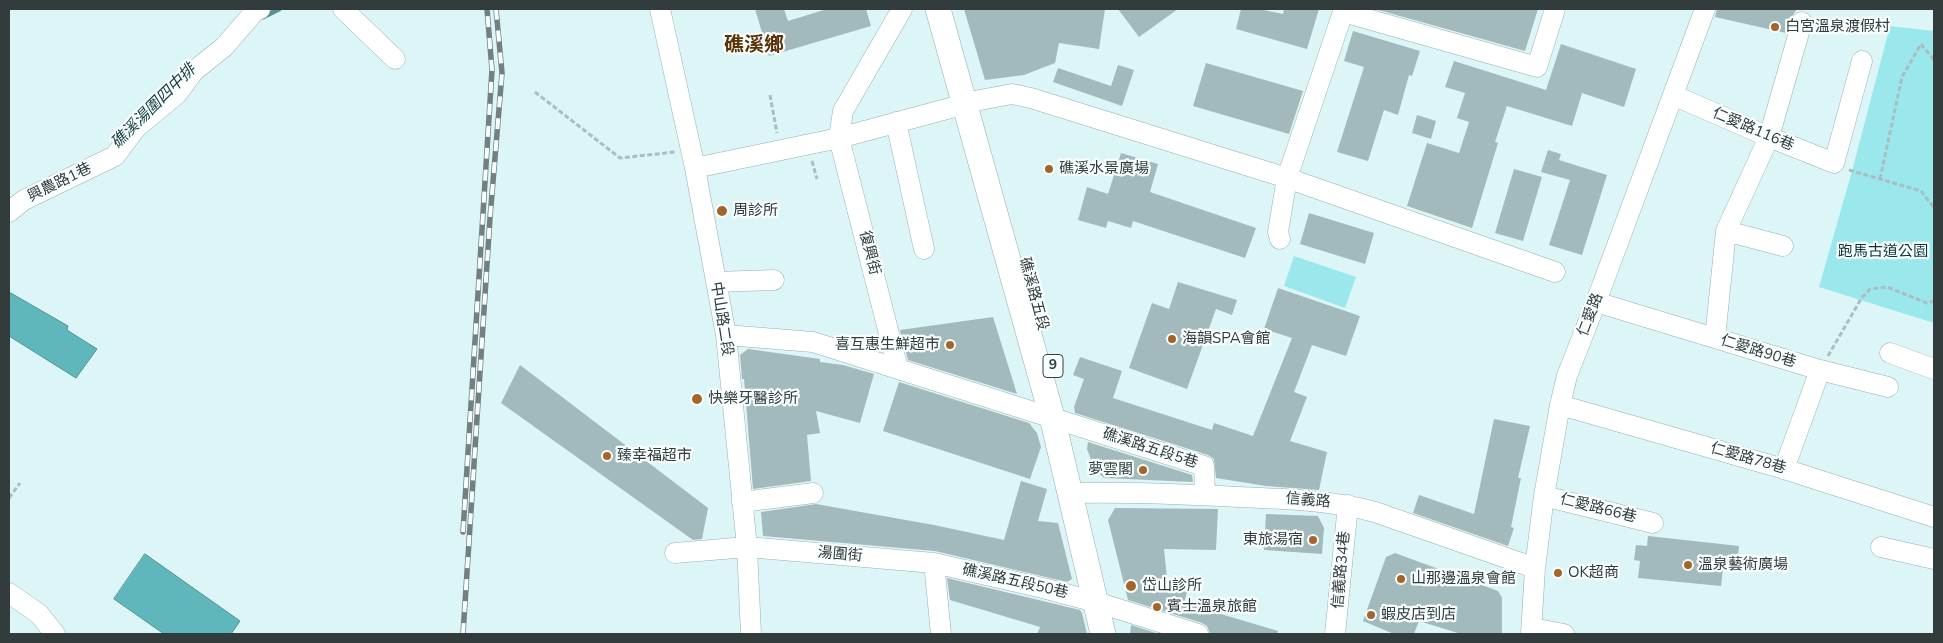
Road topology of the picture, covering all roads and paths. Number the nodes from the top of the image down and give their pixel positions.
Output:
1 (260, 9) edge
2 (343, 9) edge
3 (660, 9) edge
4 (902, 9) edge
5 (938, 9) edge
6 (955, 9) edge
7 (1555, 9) edge
8 (1705, 9) edge
9 (1343, 10) edge
10 (1802, 22) dead end
11 (395, 59) dead end
12 (1934, 60) edge
13 (1862, 61) dead end
14 (535, 92) dead end
15 (770, 95) dead end
16 (1673, 95) junction
17 (972, 101) junction
18 (896, 122) junction
19 (1769, 137) junction
20 (839, 138) junction
21 (780, 150) junction
22 (693, 159) junction
23 (1834, 163) junction
24 (1287, 178) junction
25 (1880, 179) junction
26 (1934, 208) edge
27 (9, 212) edge
28 (1726, 231) junction
29 (1280, 239) dead end
30 (1783, 246) dead end
31 (924, 249) dead end
32 (1555, 272) dead end
33 (774, 280) dead end
34 (716, 282) junction
35 (1934, 301) edge
36 (1596, 302) junction
37 (726, 335) junction
38 (1715, 338) junction
39 (1890, 353) dead end
40 (898, 369) junction
41 (1934, 369) edge
42 (1820, 370) junction
43 (1888, 387) dead end
44 (1560, 405) junction
45 (1060, 420) junction
46 (1784, 469) junction
47 (20, 482) dead end
48 (813, 493) dead end
49 (1078, 493) junction
50 (1205, 495) junction
51 (1544, 496) junction
52 (9, 498) edge
53 (742, 502) junction
54 (1348, 505) junction
55 (1934, 517) edge
56 (1653, 523) dead end
57 (747, 546) junction
58 (1880, 546) dead end
59 (675, 553) dead end
60 (1934, 559) edge
61 (934, 563) junction
62 (1535, 568) junction
63 (9, 594) edge
64 (1105, 605) junction
65 (1531, 631) edge
66 (55, 634) edge
67 (751, 634) edge
68 (940, 634) edge
69 (1103, 634) edge
70 (1120, 634) edge
71 (1198, 634) edge
72 (1336, 634) edge
73 (1564, 634) edge

1 - 27 street, 興農路1巷
2 - 11 street
3 - 22 street, 中山路二段
4 - 20 street
5 - 17 main road, 9
6 - 17 main road, 9
7 - 9 street
8 - 16 street, 仁愛路
9 - 24 street
10 - 19 street
12 - 25 path
13 - 23 street
14 - 22 path
15 - 21 path
16 - 19 street, 仁愛路116巷
16 - 36 street, 仁愛路
17 - 18 street
17 - 24 street
17 - 45 main road, 礁溪路五段 / 9
18 - 20 street
18 - 31 street
19 - 23 street, 仁愛路116巷
19 - 28 street
20 - 21 street
20 - 40 street, 復興街
21 - 22 street
22 - 34 street, 中山路二段
23 - 25 path
24 - 29 street
24 - 32 street
25 - 26 path
28 - 30 street
28 - 38 street
33 - 34 street
34 - 37 street, 中山路二段
35 - 42 path
36 - 38 street, 仁愛路90巷
36 - 44 street, 仁愛路
37 - 40 street
37 - 53 street, 中山路二段
38 - 42 street, 仁愛路90巷
39 - 41 street
40 - 45 street
42 - 43 street, 仁愛路90巷
42 - 46 street
44 - 46 street, 仁愛路78巷
44 - 51 street, 仁愛路
45 - 49 main road, 礁溪路五段 / 9
45 - 50 street, 礁溪路五段5巷
46 - 55 street, 仁愛路78巷
47 - 52 path
48 - 53 street
49 - 50 street, 信義路
49 - 64 main road, 礁溪路五段 / 9
50 - 54 street, 信義路
51 - 56 street, 仁愛路66巷
51 - 62 street, 仁愛路
53 - 57 street, 中山路二段
54 - 62 street, 信義路
54 - 72 street, 信義路34巷
57 - 59 street, 湯圍街
57 - 61 street, 湯圍街
57 - 67 street, 中山路二段
58 - 60 street
61 - 64 street, 礁溪路五段50巷
61 - 68 street
62 - 65 street, 仁愛路
63 - 66 street
64 - 69 main road, 礁溪路五段 / 9
64 - 70 main road, 礁溪路五段 / 9
64 - 71 street, 礁溪路五段50巷
65 - 73 street

